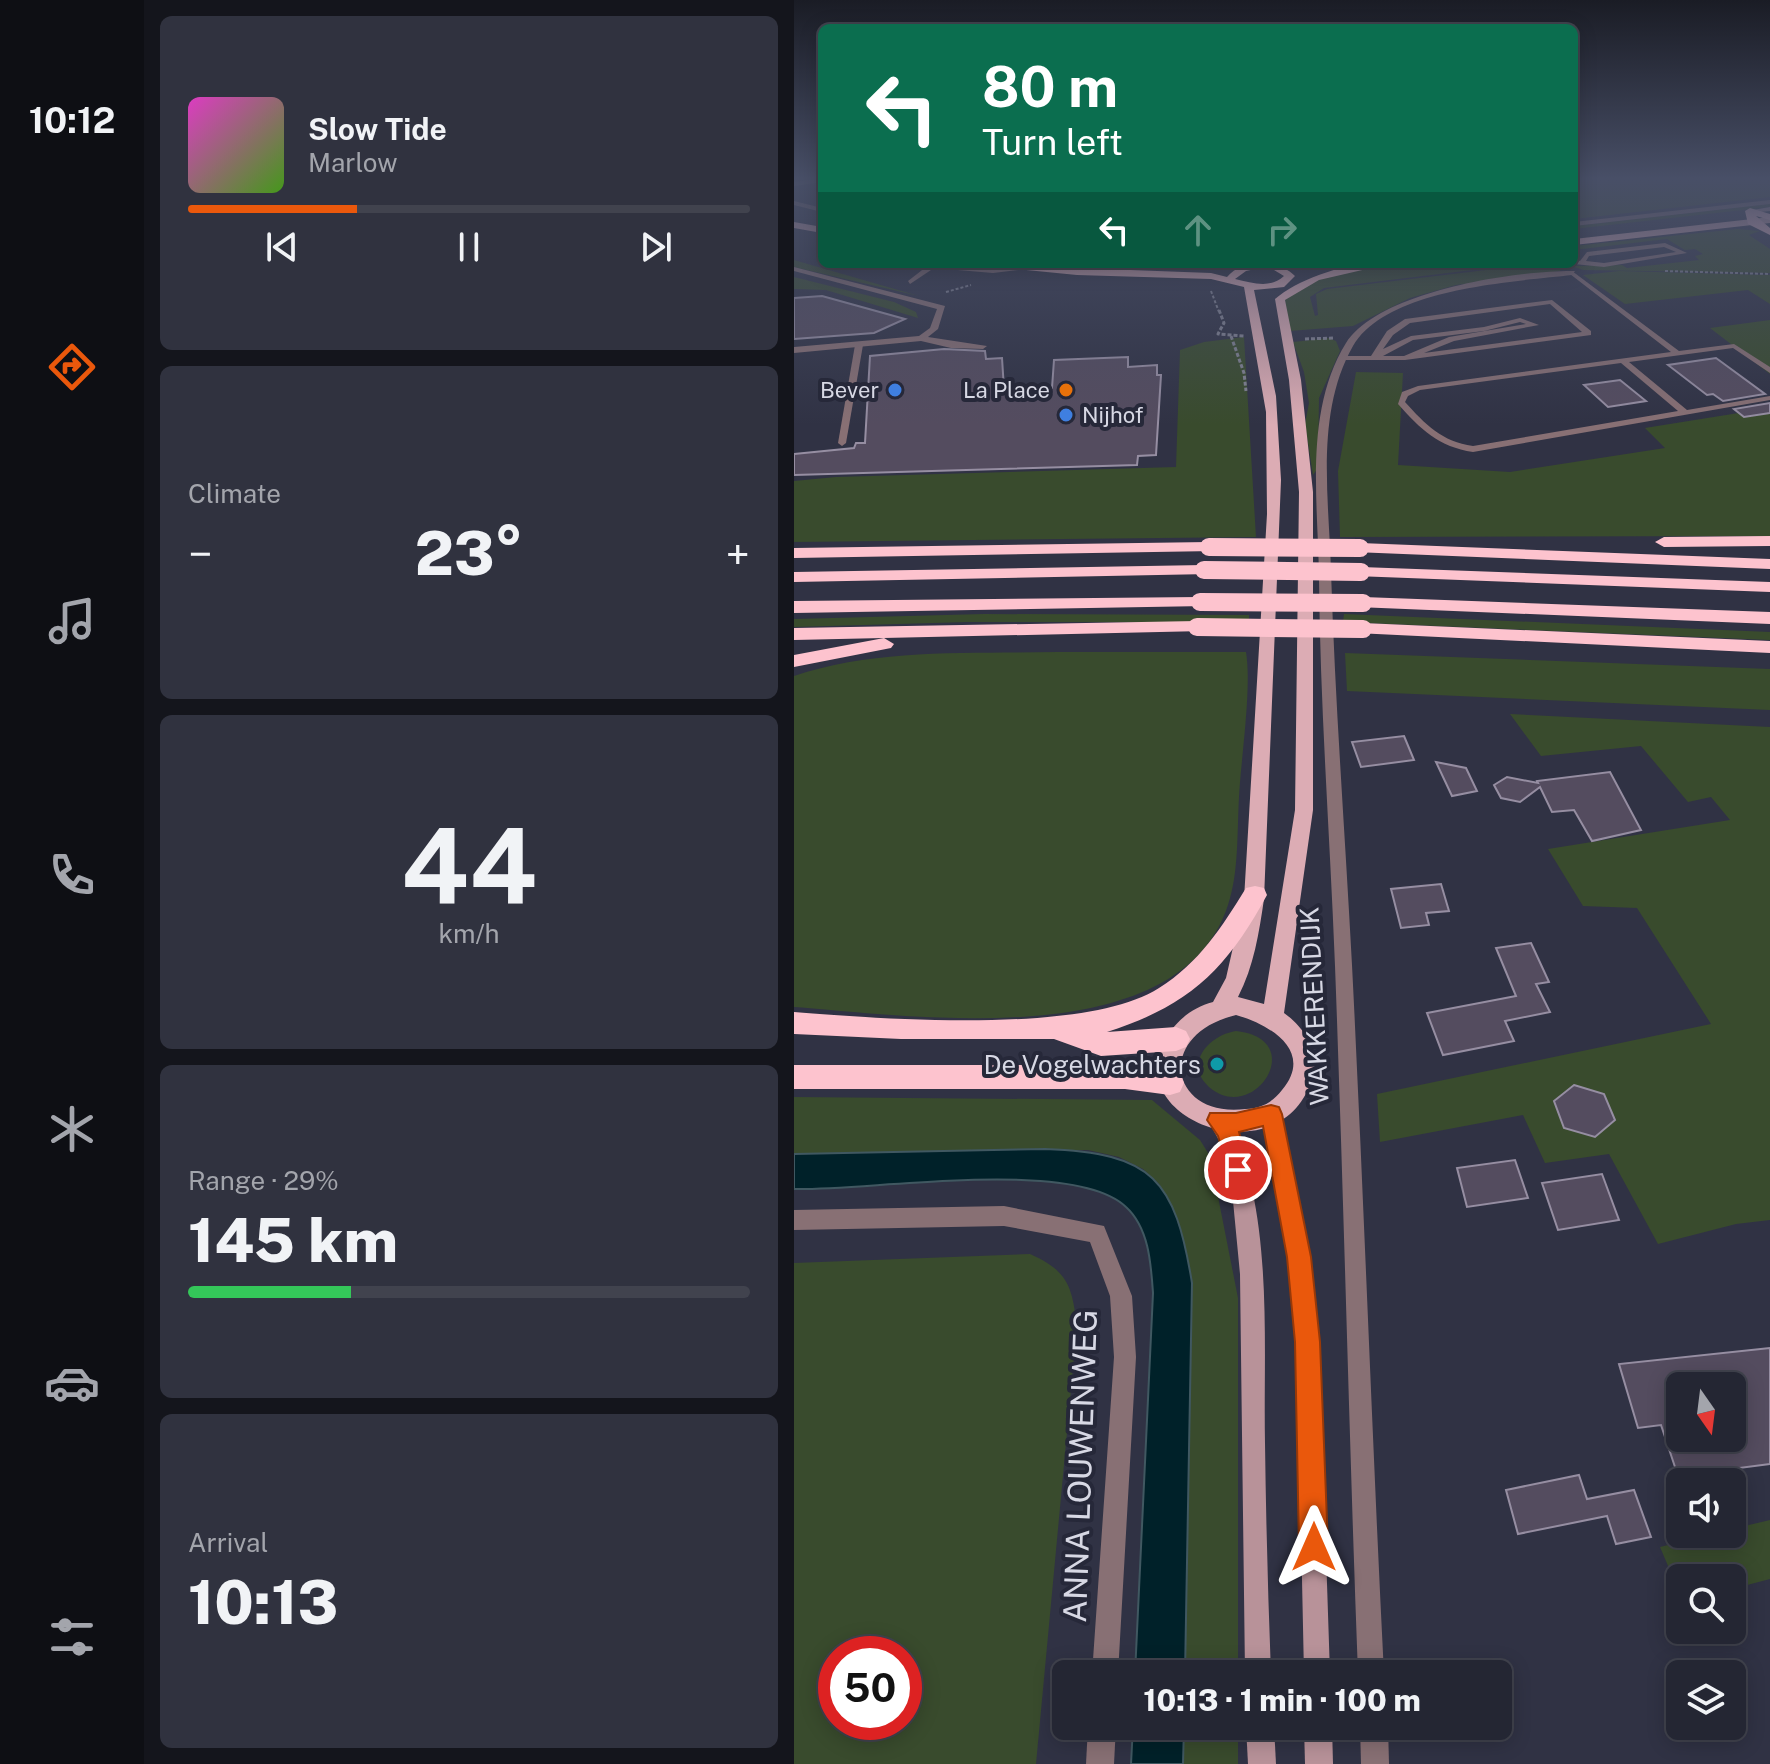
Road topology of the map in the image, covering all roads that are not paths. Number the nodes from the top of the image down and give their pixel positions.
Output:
1 (1635, 260) edge
2 (1583, 261) joint
3 (1578, 262) edge
4 (929, 268) edge
5 (963, 268) edge
6 (1013, 268) edge
7 (1235, 268) edge
8 (1270, 268) edge
9 (1301, 268) edge
10 (1347, 268) edge
11 (1367, 268) edge
12 (1565, 268) edge
13 (794, 269) edge
14 (1024, 269) junction
15 (1286, 273) junction
16 (1572, 273) junction
17 (1111, 274) junction
18 (1231, 278) junction
19 (910, 282) dead end
20 (1249, 287) junction
21 (1269, 288) junction
22 (1282, 318) junction
23 (1253, 327) junction
24 (921, 338) junction
25 (859, 345) junction
26 (983, 346) dead end
27 (794, 350) edge
28 (1677, 353) junction
29 (1344, 358) junction
30 (1405, 358) junction
31 (1373, 359) junction
32 (1623, 361) junction
33 (1770, 371) edge
34 (1770, 398) edge
35 (1687, 414) junction
36 (842, 443) dead end
37 (1770, 541) edge
38 (1449, 550) junction
39 (794, 553) edge
40 (1770, 564) edge
41 (794, 577) edge
42 (1770, 587) edge
43 (794, 607) edge
44 (1770, 618) edge
45 (966, 629) junction
46 (794, 634) edge
47 (1770, 647) edge
48 (794, 661) edge
49 (1255, 895) junction
50 (1222, 1007) junction
51 (1273, 1014) junction
52 (794, 1023) edge
53 (1053, 1030) junction
54 (1176, 1039) junction
55 (794, 1077) edge
56 (1170, 1083) junction
57 (1271, 1114) junction
58 (1218, 1120) junction
59 (794, 1220) edge
60 (1106, 1660) edge
61 (1258, 1660) edge
62 (1317, 1660) edge
63 (1370, 1660) edge
64 (1101, 1740) edge
65 (1261, 1740) edge
66 (1318, 1740) edge
67 (1374, 1740) edge
68 (1100, 1764) edge
69 (1262, 1764) edge
70 (1319, 1764) edge
71 (1375, 1764) edge

1 - 2 lane
2 - 3 lane
4 - 19 lane
5 - 14 lane
6 - 14 main road
7 - 18 main road
8 - 15 main road
9 - 15 main road
10 - 15 main road
11 - 22 main road
12 - 16 street
13 - 24 street
14 - 17 main road
15 - 21 main road
16 - 28 lane
16 - 29 street, WAKKERENDIJK
17 - 18 main road
17 - 23 main road
18 - 20 main road
20 - 21 main road
20 - 23 main road
21 - 22 main road, WAKKERENDIJK
22 - 51 main road, WAKKERENDIJK
23 - 49 main road
24 - 25 street
24 - 26 street
25 - 27 street
25 - 36 lane
28 - 32 lane
28 - 33 lane
29 - 31 lane
29 - 63 street, WAKKERENDIJK
30 - 31 lane
30 - 31 lane
30 - 31 lane
32 - 35 lane
32 - 35 lane
34 - 35 lane
37 - 38 highway
38 - 39 highway, bridge
38 - 40 highway
41 - 42 highway, bridge
43 - 44 highway, bridge
45 - 46 highway
45 - 47 highway, bridge
45 - 48 highway
49 - 50 main road
49 - 53 highway
50 - 51 main road
50 - 54 main road
51 - 57 main road
52 - 53 highway
53 - 54 highway
54 - 56 main road
55 - 56 highway
56 - 58 main road
57 - 58 main road
57 - 62 main road, WAKKERENDIJK
58 - 61 main road
59 - 60 street, ANNA LOUWENWEG
64 - 68 street
65 - 69 main road
66 - 70 main road
67 - 71 street

